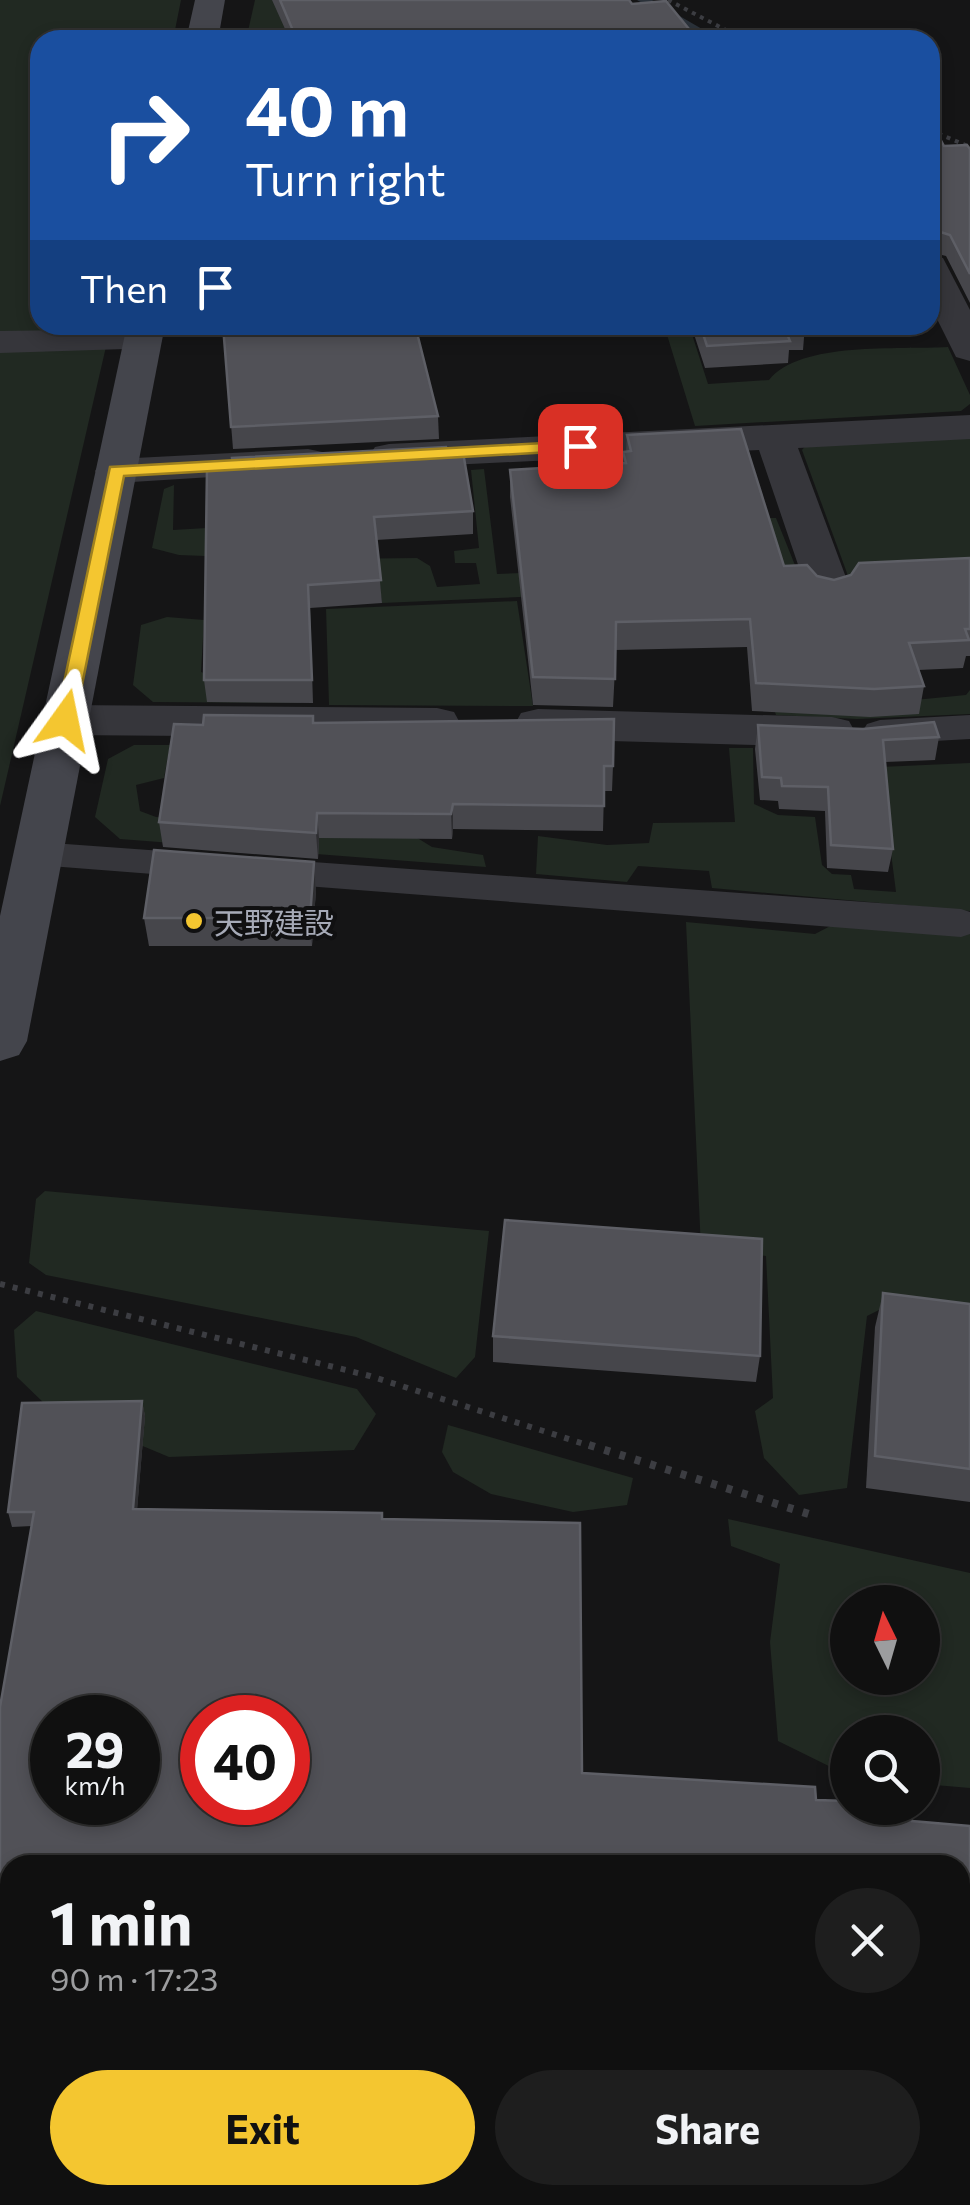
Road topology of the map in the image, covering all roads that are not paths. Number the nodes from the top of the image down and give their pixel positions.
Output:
1 (210, 0) edge
2 (204, 30) edge
3 (940, 287) edge
4 (101, 335) edge
5 (143, 335) edge
6 (0, 342) edge
7 (970, 349) edge
8 (970, 426) edge
9 (774, 436) junction
10 (116, 471) junction
11 (829, 592) edge
12 (65, 720) junction
13 (970, 728) edge
14 (860, 733) joint
15 (38, 855) junction
16 (961, 924) dead end
17 (0, 1041) edge

1 - 2 street
3 - 7 street
4 - 6 street
5 - 10 street
8 - 9 street
9 - 10 street
9 - 11 street
10 - 12 street
12 - 14 street
12 - 15 street
13 - 14 lane
15 - 16 lane
15 - 17 street

